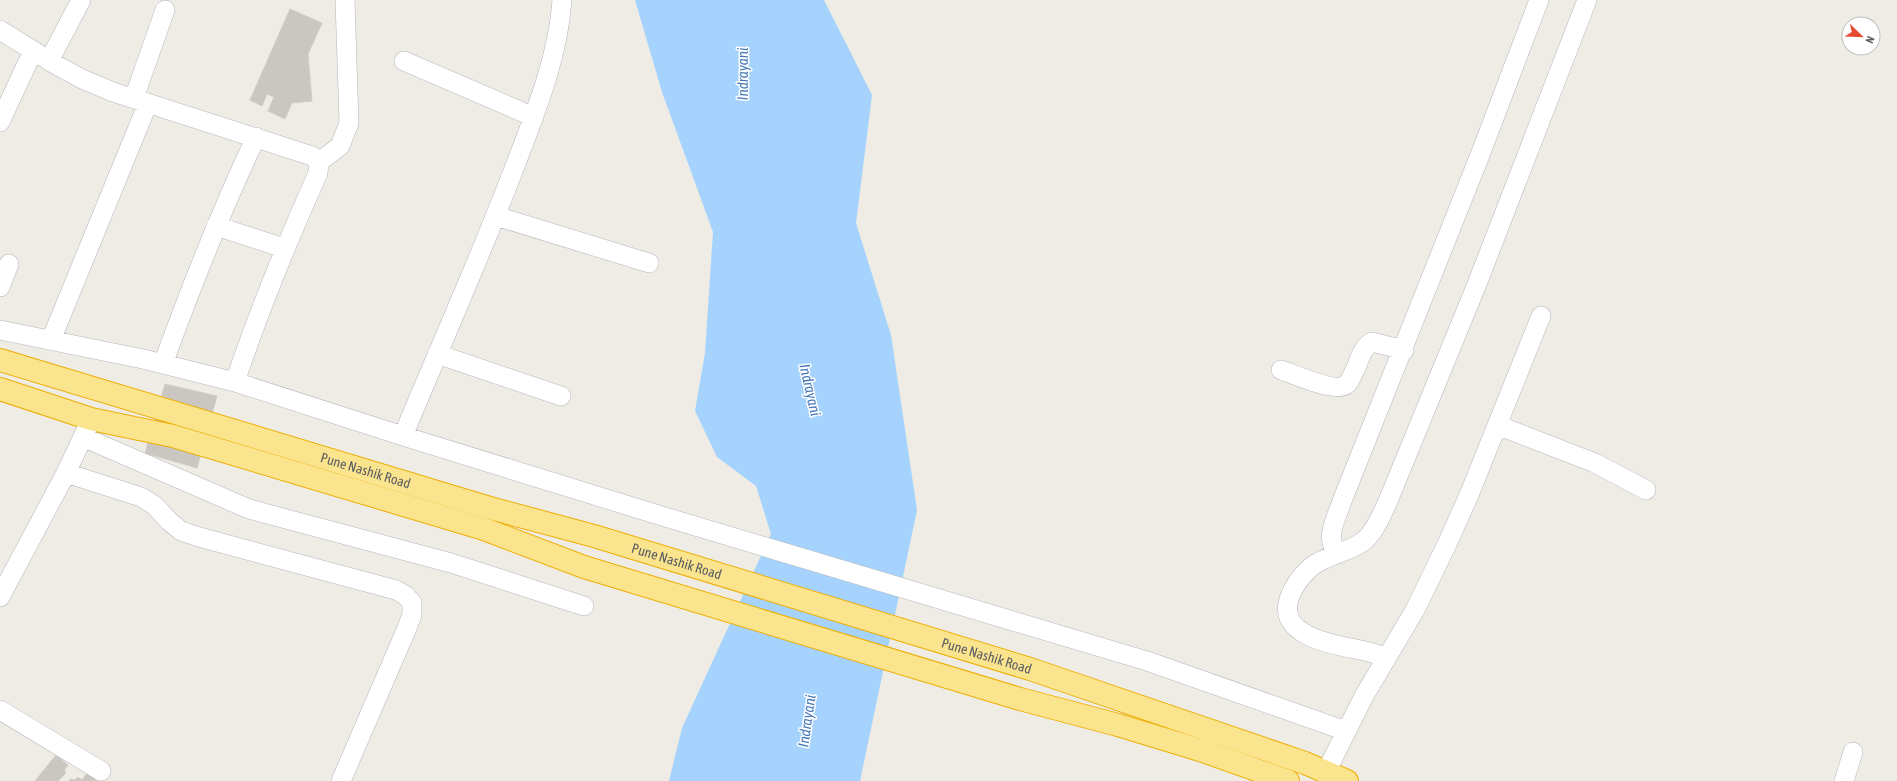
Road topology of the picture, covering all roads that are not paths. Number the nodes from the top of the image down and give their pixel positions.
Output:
1 (81, 0) edge
2 (345, 0) edge
3 (562, 0) edge
4 (1539, 0) edge
5 (1587, 0) edge
6 (165, 10) dead end
7 (0, 30) edge
8 (33, 51) junction
9 (49, 61) junction
10 (404, 61) dead end
11 (141, 100) junction
12 (534, 117) junction
13 (0, 122) edge
14 (256, 137) junction
15 (319, 162) junction
16 (496, 216) junction
17 (216, 226) junction
18 (284, 248) junction
19 (649, 262) dead end
20 (9, 264) dead end
21 (0, 288) edge
22 (1541, 316) dead end
23 (0, 330) edge
24 (52, 340) junction
25 (1404, 350) junction
26 (437, 354) junction
27 (0, 360) edge
28 (163, 364) junction
29 (1281, 370) dead end
30 (235, 382) junction
31 (0, 389) edge
32 (101, 390) junction
33 (560, 396) dead end
34 (1497, 425) junction
35 (87, 428) junction
36 (402, 436) junction
37 (66, 473) junction
38 (1646, 490) dead end
39 (1337, 552) junction
40 (0, 597) edge
41 (584, 606) dead end
42 (1387, 657) junction
43 (0, 710) edge
44 (1346, 731) junction
45 (1853, 752) dead end
46 (101, 771) dead end
47 (1326, 772) junction
48 (341, 781) edge
49 (1287, 781) edge
50 (1347, 781) edge
51 (1844, 781) edge

1 - 9 street
2 - 15 street
3 - 12 street
4 - 25 street
5 - 39 street
6 - 11 street
7 - 8 street
8 - 9 street
8 - 13 street
9 - 11 street
10 - 12 street
11 - 14 street
11 - 24 street
12 - 16 street
14 - 15 street
14 - 17 street
15 - 18 street
16 - 19 street
16 - 26 street
17 - 18 street
17 - 28 street
18 - 30 street
20 - 21 street
22 - 34 street
23 - 24 street
24 - 28 street
25 - 29 street
25 - 39 street
26 - 33 street
26 - 36 street
27 - 32 highway, Pune Nashik Road
28 - 30 street
30 - 36 street
31 - 35 highway, Pune Nashik Road
32 - 35 highway
32 - 47 highway, Pune Nashik Road
34 - 38 street
34 - 42 street
35 - 37 street
35 - 41 street
35 - 49 highway, Pune Nashik Road
36 - 44 street
37 - 40 street
37 - 48 street
39 - 42 street
42 - 44 street
43 - 46 street
44 - 47 street
45 - 51 street
47 - 50 highway, Pune Nashik Road

